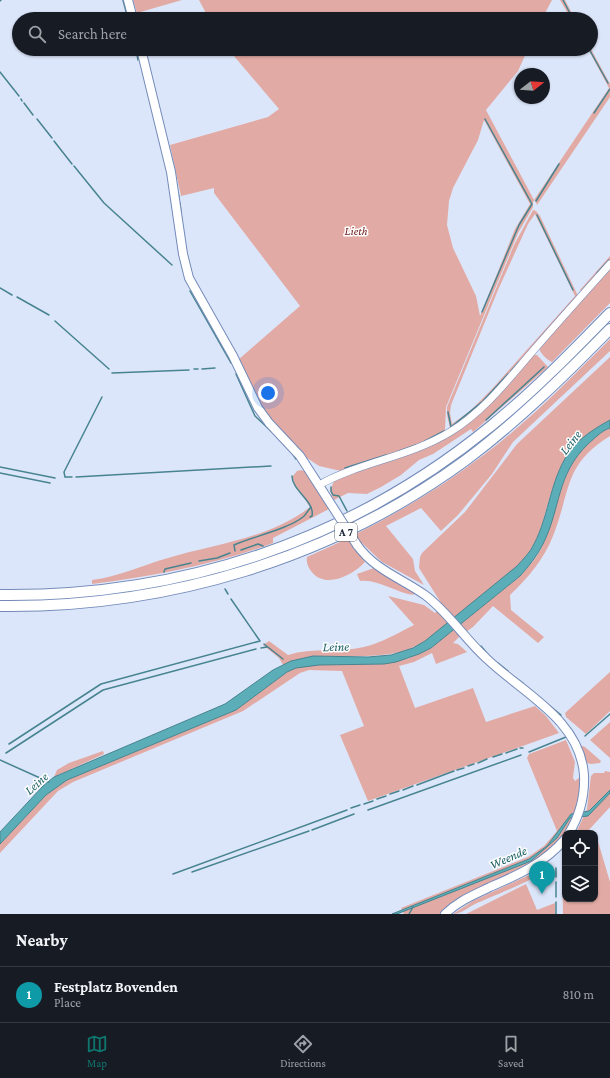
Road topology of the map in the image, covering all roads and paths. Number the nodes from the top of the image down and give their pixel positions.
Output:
1 (128, 0) edge
2 (131, 12) edge
3 (143, 56) edge
4 (610, 264) edge
5 (610, 313) edge
6 (610, 329) edge
7 (319, 486) junction
8 (0, 595) edge
9 (0, 606) edge
10 (571, 829) edge
11 (562, 842) edge
12 (445, 914) edge

1 - 2 main road
3 - 7 main road
4 - 7 street
5 - 8 highway, A 7
6 - 9 highway, A 7
7 - 10 main road, bridge
11 - 12 main road

